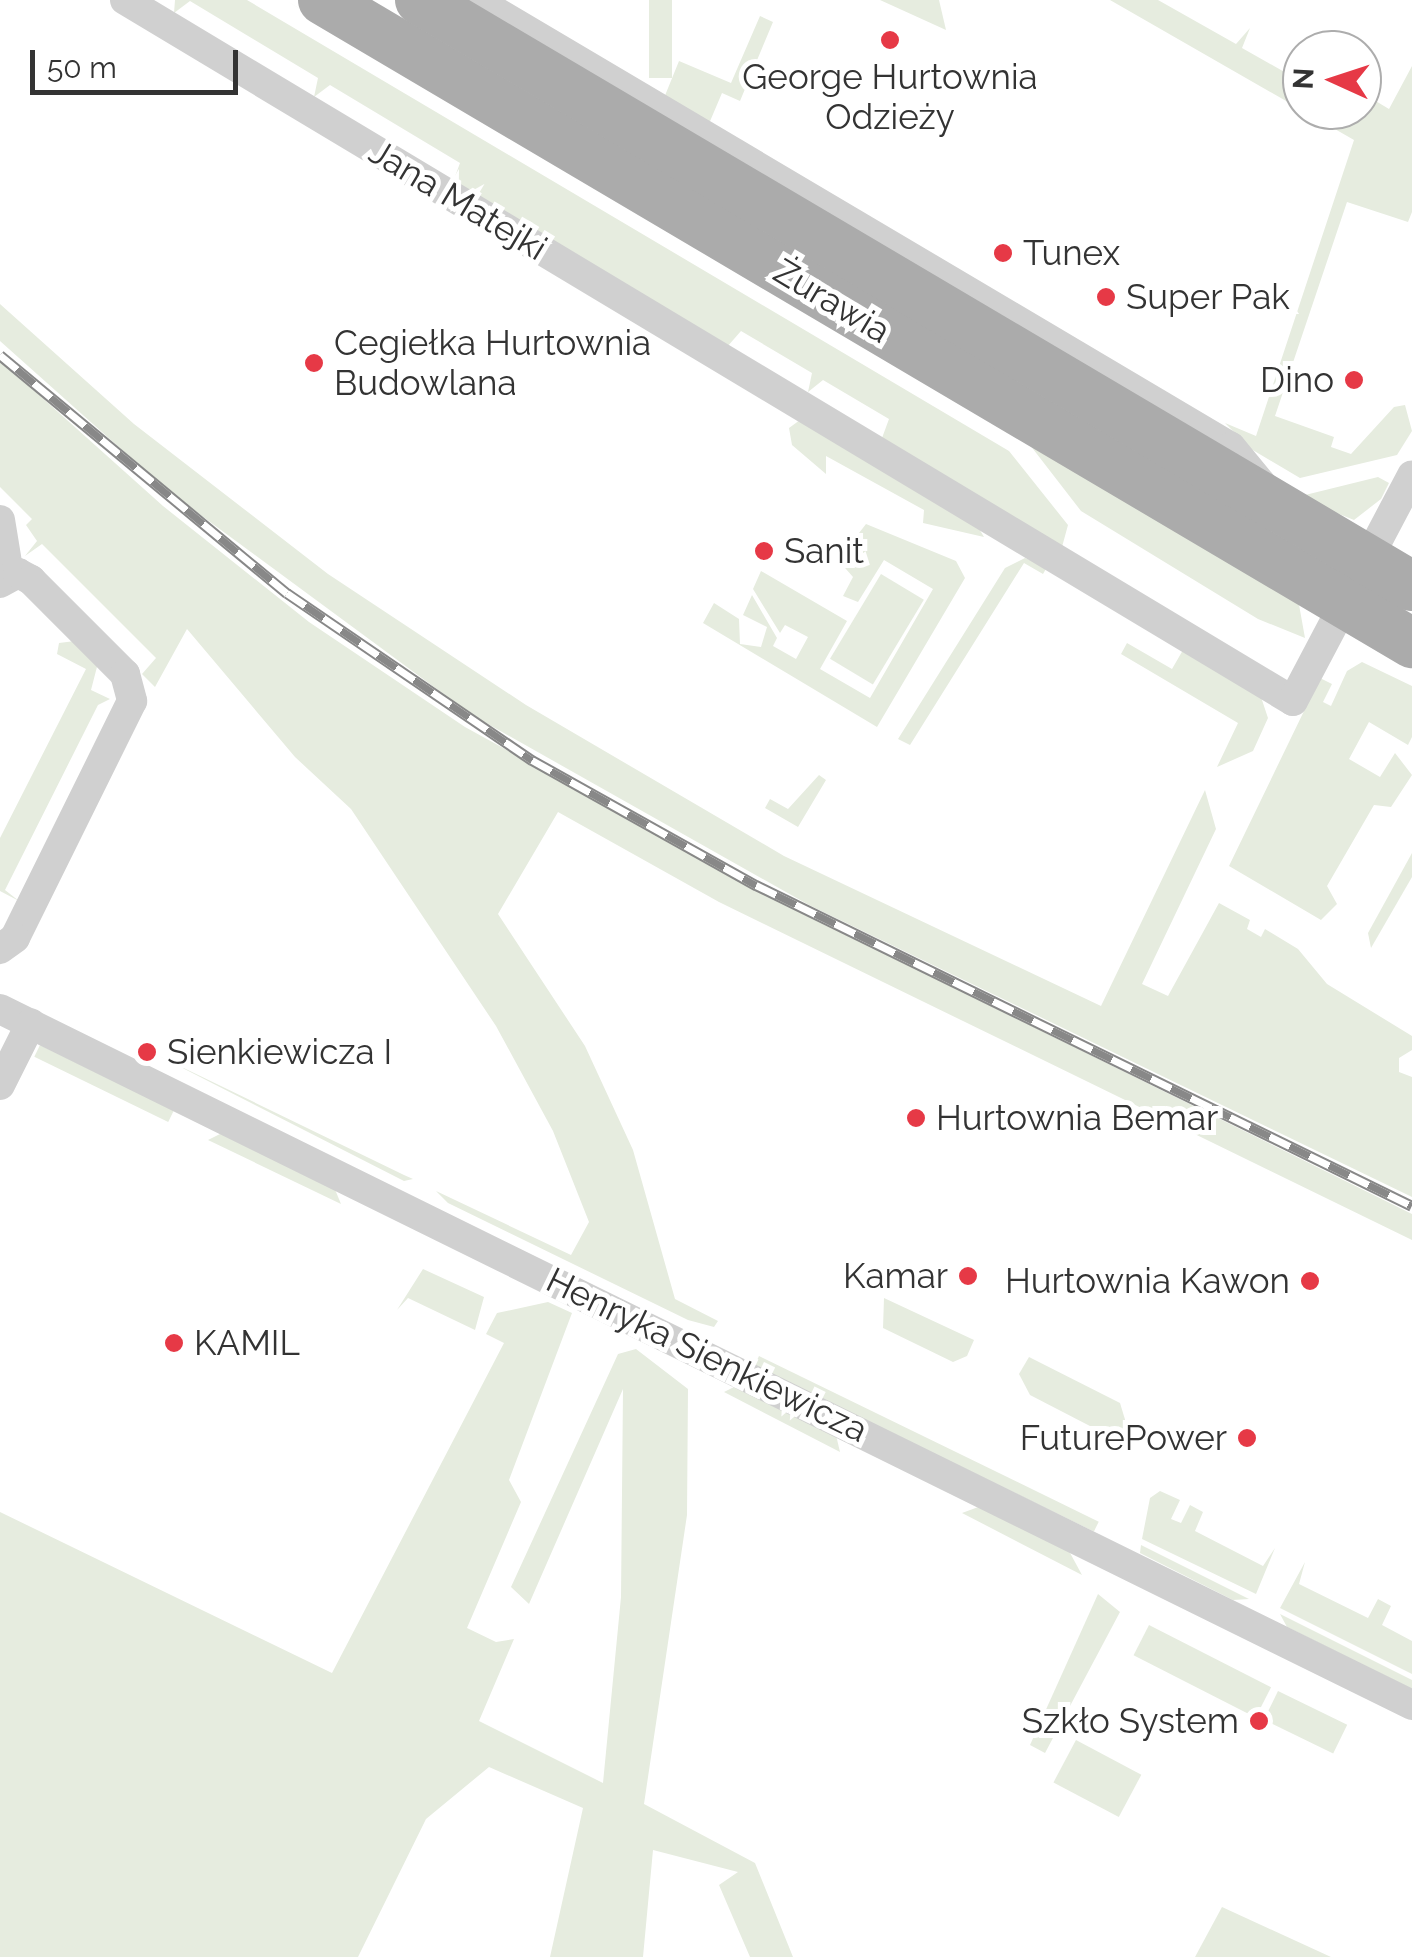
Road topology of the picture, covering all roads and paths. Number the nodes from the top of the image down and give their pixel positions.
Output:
1 (125, 0) edge
2 (323, 0) edge
3 (420, 0) edge
4 (476, 0) edge
5 (1412, 475) edge
6 (1272, 503) junction
7 (0, 520) edge
8 (1364, 558) junction
9 (5, 579) edge
10 (1412, 586) edge
11 (1340, 602) junction
12 (1412, 644) edge
13 (0, 949) edge
14 (0, 1009) edge
15 (31, 1024) junction
16 (0, 1085) edge
17 (1412, 1705) edge

1 - 11 street, Jana Matejki
2 - 11 main road, Żurawia
3 - 6 main road, Żurawia
4 - 6 street
5 - 8 street
6 - 8 main road, Żurawia
7 - 9 street
8 - 10 main road, Żurawia
8 - 11 street
9 - 13 street
11 - 12 main road, Żurawia
14 - 15 street, Henryka Sienkiewicza
15 - 16 street
15 - 17 street, Henryka Sienkiewicza

